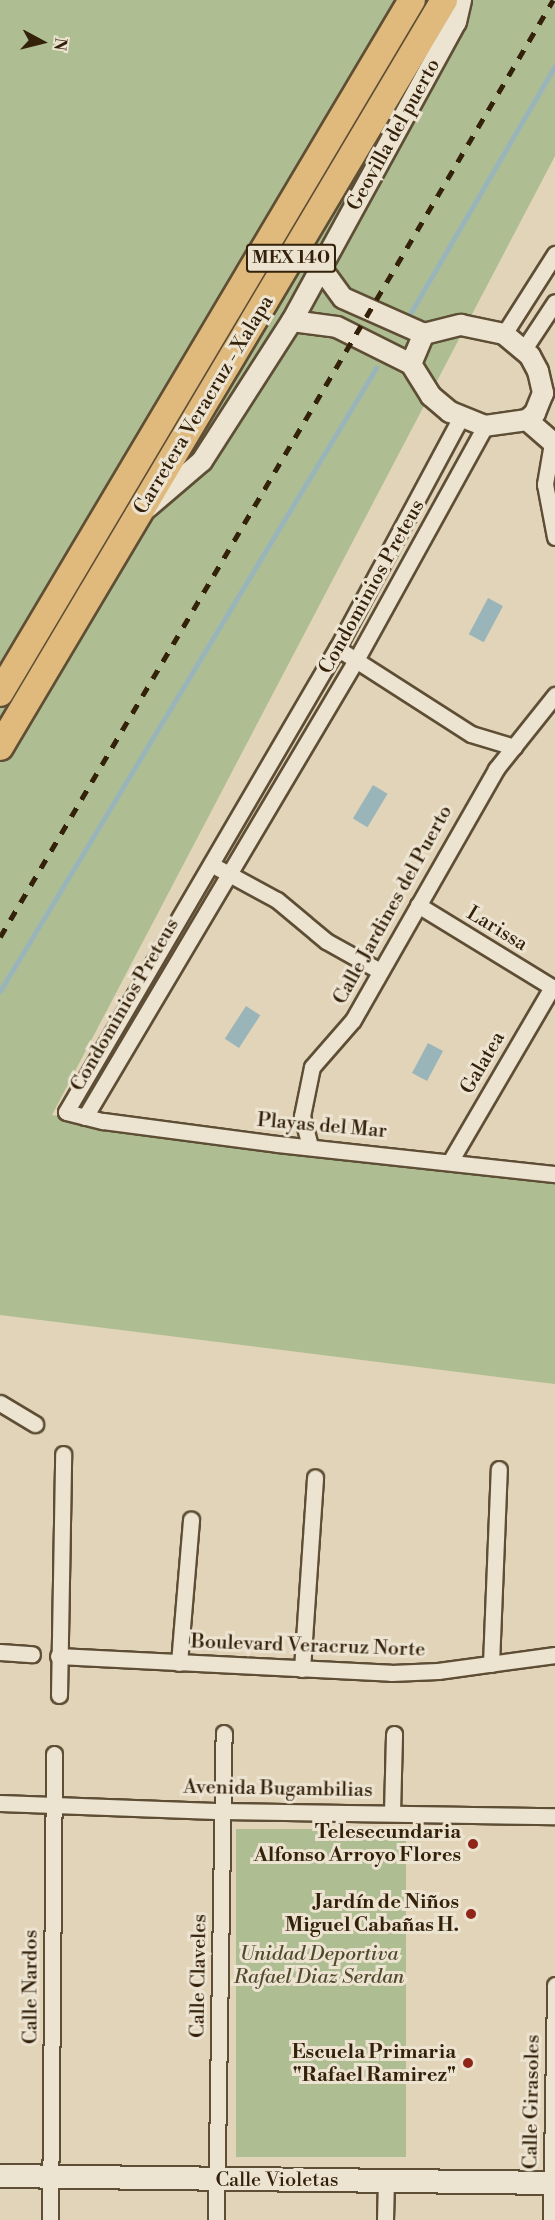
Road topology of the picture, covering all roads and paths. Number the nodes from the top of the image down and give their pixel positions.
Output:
1 (412, 0) edge
2 (444, 0) edge
3 (462, 0) edge
4 (555, 254) edge
5 (321, 268) junction
6 (555, 302) edge
7 (292, 321) junction
8 (424, 334) junction
9 (504, 334) junction
10 (524, 349) junction
11 (411, 364) junction
12 (549, 388) edge
13 (460, 420) junction
14 (527, 420) junction
15 (485, 426) junction
16 (553, 444) edge
17 (138, 515) junction
18 (555, 537) edge
19 (337, 648) junction
20 (356, 660) junction
21 (0, 693) edge
22 (555, 695) edge
23 (0, 747) edge
24 (514, 747) junction
25 (210, 864) junction
26 (226, 873) junction
27 (418, 905) junction
28 (380, 971) junction
29 (553, 988) edge
30 (85, 1117) junction
31 (310, 1146) junction
32 (452, 1160) junction
33 (555, 1174) edge
34 (0, 1403) edge
35 (35, 1424) dead end
36 (63, 1454) dead end
37 (499, 1468) dead end
38 (315, 1477) dead end
39 (191, 1519) dead end
40 (0, 1652) edge
41 (32, 1654) dead end
42 (555, 1655) edge
43 (58, 1656) junction
44 (179, 1663) junction
45 (491, 1664) junction
46 (302, 1669) junction
47 (59, 1695) dead end
48 (224, 1733) dead end
49 (394, 1734) dead end
50 (54, 1754) dead end
51 (53, 1802) junction
52 (0, 1803) edge
53 (222, 1811) junction
54 (392, 1812) junction
55 (555, 1816) edge
56 (555, 1985) edge
57 (0, 2176) edge
58 (51, 2176) junction
59 (218, 2180) junction
60 (386, 2180) junction
61 (553, 2182) edge
62 (50, 2220) edge
63 (216, 2220) edge
64 (385, 2220) edge
65 (551, 2220) edge

1 - 21 main road, Carretera Veracruz - Xalapa / MEX 140
2 - 17 main road, Carretera Veracruz - Xalapa / MEX 140
3 - 5 street, Geovilla del puerto
4 - 9 street
5 - 7 street, Geovilla del puerto
5 - 8 street
6 - 10 street
7 - 11 street
7 - 17 street, Geovilla del puerto
8 - 9 street
8 - 11 street
9 - 10 street
10 - 12 street
11 - 13 street
12 - 14 street
13 - 15 street
13 - 19 street, Condominios Preteus
14 - 15 street
14 - 16 street
15 - 20 street, Condominios Preteus
16 - 18 street
17 - 23 main road, Carretera Veracruz - Xalapa / MEX 140
19 - 20 street
19 - 25 street, Condominios Preteus
20 - 24 street
20 - 26 street, Condominios Preteus
22 - 24 street, Calle Jardines del Puerto
24 - 27 street, Calle Jardines del Puerto
25 - 26 street
25 - 30 street, Condominios Preteus
26 - 28 street
26 - 30 street, Condominios Preteus
27 - 28 street, Calle Jardines del Puerto
27 - 29 street, Larissa
28 - 31 street, Calle Jardines del Puerto
29 - 32 street, Galatea
30 - 31 street, Playas del Mar
31 - 32 street, Playas del Mar
32 - 33 street, Playas del Mar
34 - 35 street
36 - 43 street
37 - 45 street
38 - 46 street
39 - 44 street
40 - 41 street
42 - 45 street, Boulevard Veracruz Norte
43 - 44 street, Boulevard Veracruz Norte
43 - 47 street
44 - 46 street, Boulevard Veracruz Norte
45 - 46 street, Boulevard Veracruz Norte
48 - 53 street, Calle Claveles
49 - 54 street
50 - 51 street, Calle Nardos
51 - 52 street, Avenida Bugambilias
51 - 53 street, Avenida Bugambilias
51 - 58 street, Calle Nardos
53 - 54 street, Avenida Bugambilias
53 - 59 street, Calle Claveles
54 - 55 street, Avenida Bugambilias
56 - 61 street, Calle Girasoles
57 - 58 main road, Calle Violetas
58 - 59 main road, Calle Violetas
58 - 62 street, Calle Nardos
59 - 60 main road, Calle Violetas
59 - 63 street, Calle Claveles
60 - 61 main road, Calle Violetas
60 - 64 street
61 - 65 street, Calle Girasoles

